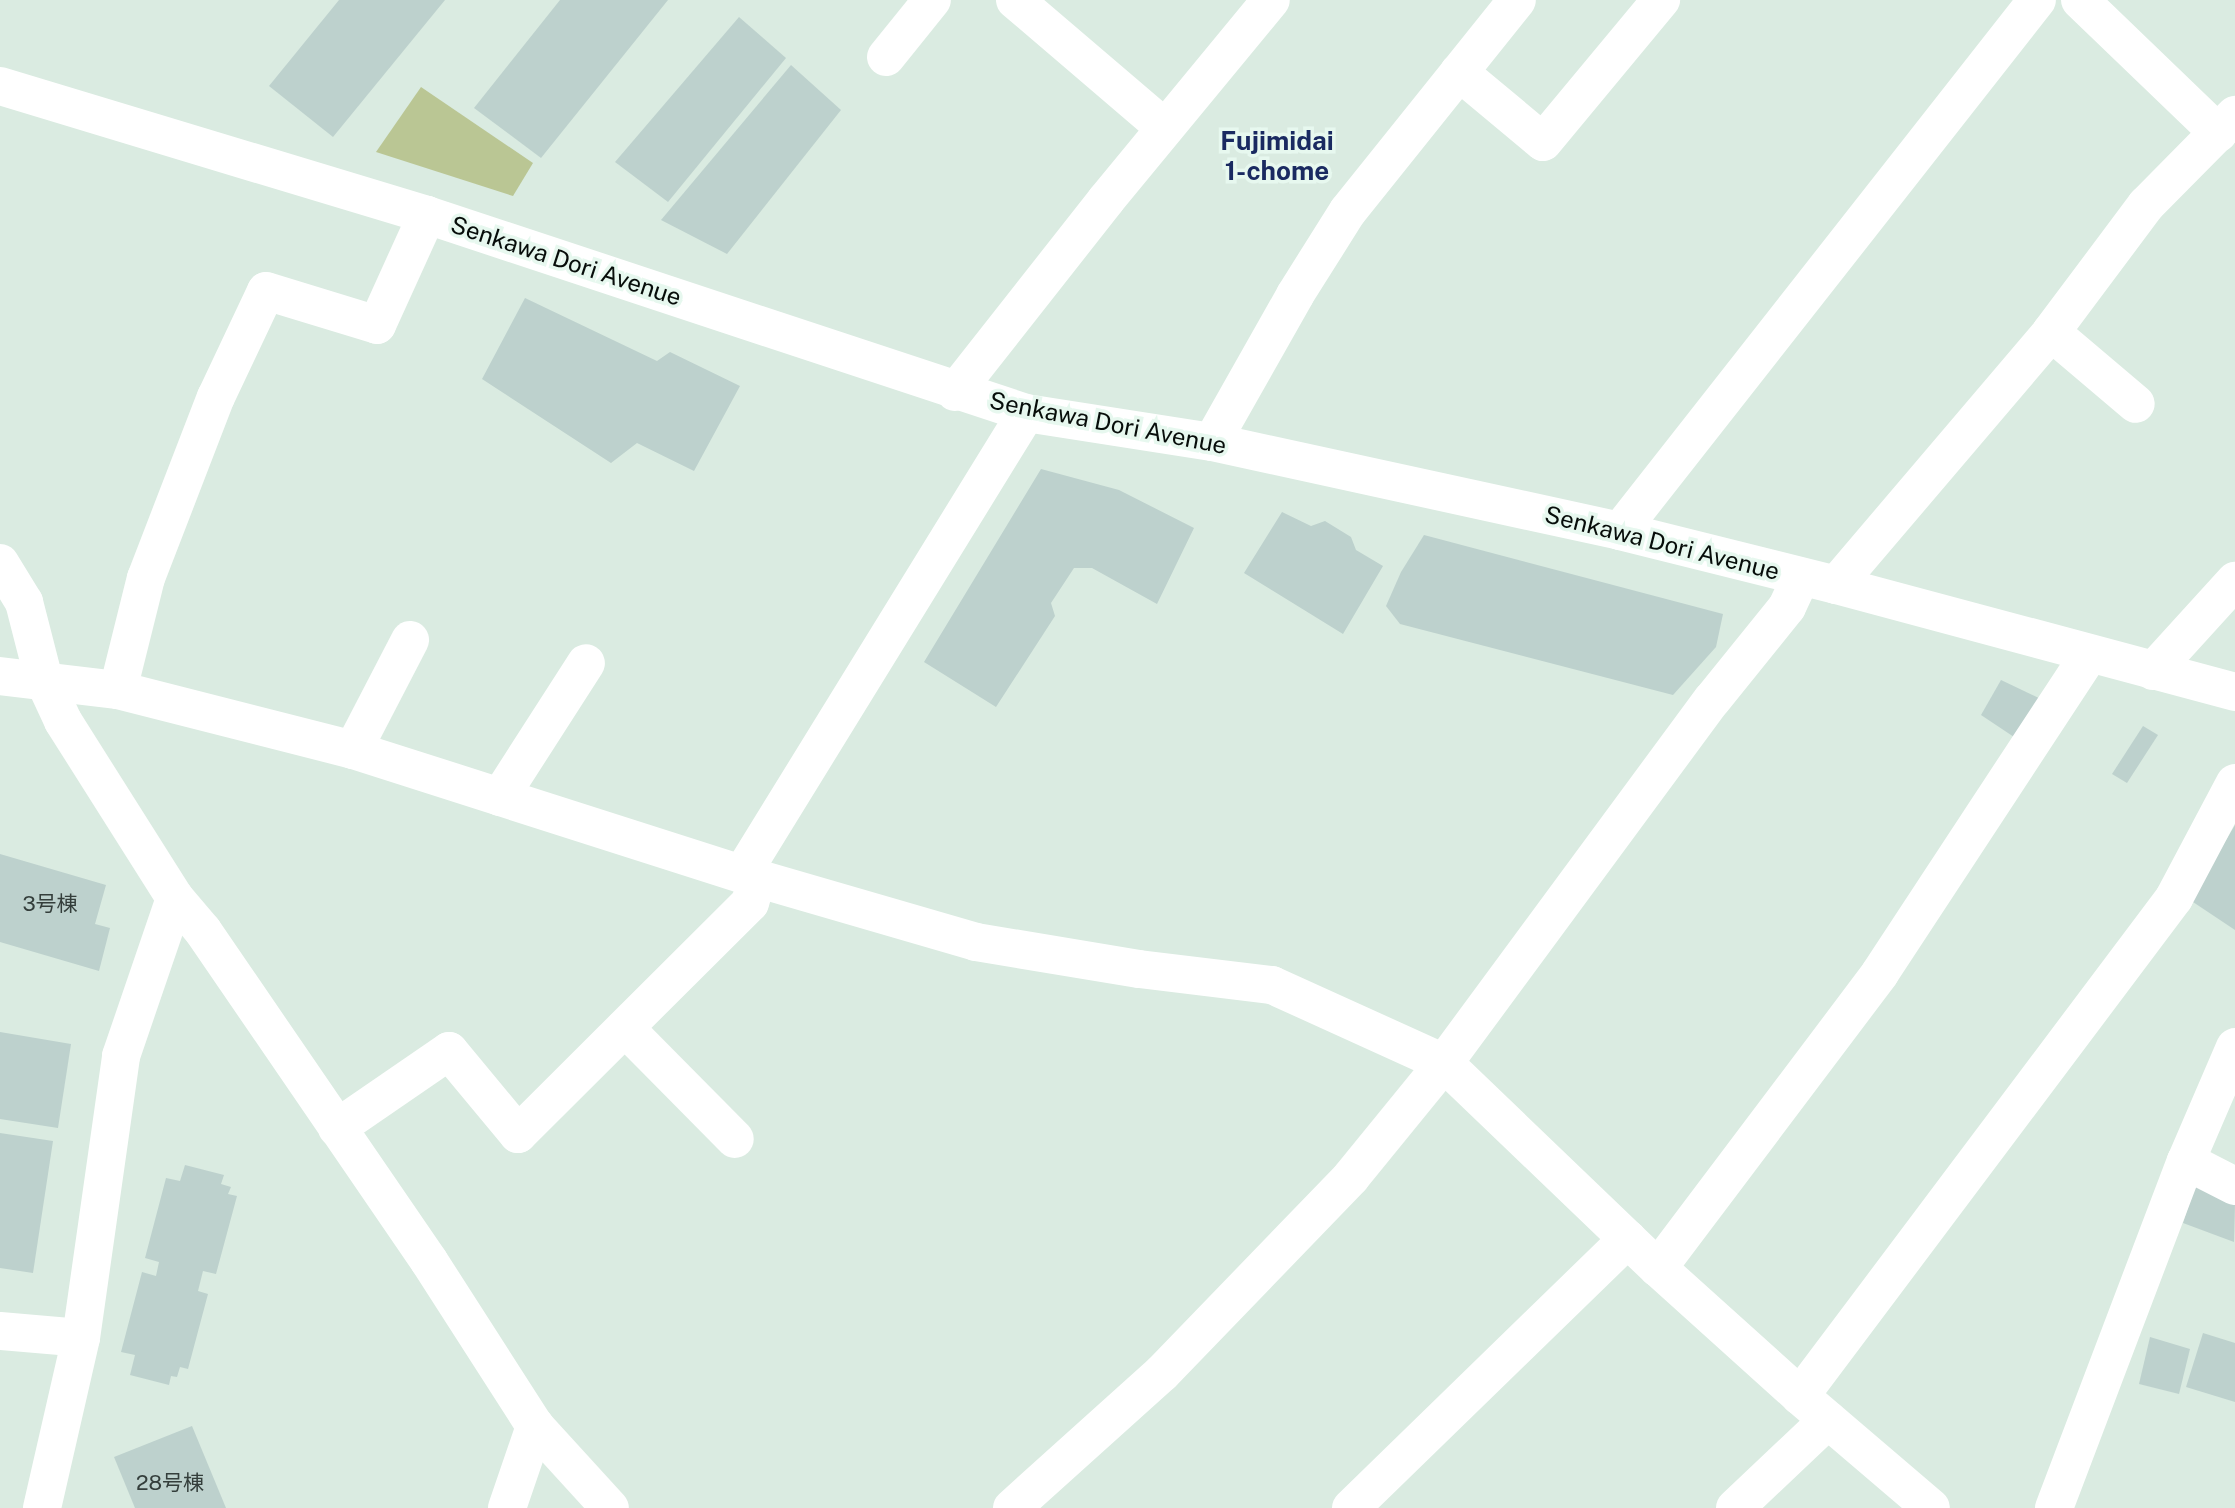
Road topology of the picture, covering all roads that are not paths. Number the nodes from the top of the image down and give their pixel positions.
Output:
1 (932, 0) edge
2 (1271, 0) edge
3 (1517, 0) edge
4 (1661, 0) edge
5 (2037, 0) edge
6 (2080, 0) edge
7 (1026, 3) edge
8 (886, 57) dead end
9 (1459, 72) junction
10 (0, 86) edge
11 (2226, 124) edge
12 (1165, 128) junction
13 (427, 215) junction
14 (2051, 332) junction
15 (955, 392) junction
16 (2136, 404) dead end
17 (1026, 413) junction
18 (1212, 442) junction
19 (1620, 531) junction
20 (0, 564) edge
21 (1819, 581) junction
22 (2235, 581) edge
23 (410, 640) dead end
24 (2089, 655) junction
25 (586, 663) dead end
26 (2153, 671) junction
27 (0, 676) edge
28 (44, 680) junction
29 (118, 690) junction
30 (2235, 692) edge
31 (353, 750) junction
32 (2235, 783) edge
33 (500, 797) junction
34 (749, 876) junction
35 (175, 898) junction
36 (625, 1028) junction
37 (2235, 1047) edge
38 (1444, 1063) junction
39 (337, 1128) junction
40 (735, 1139) dead end
41 (2186, 1161) junction
42 (2235, 1186) edge
43 (1628, 1239) junction
44 (1658, 1268) junction
45 (0, 1331) edge
46 (81, 1338) junction
47 (1814, 1408) junction
48 (536, 1426) junction
49 (42, 1508) edge
50 (507, 1508) edge
51 (610, 1508) edge
52 (1012, 1508) edge
53 (1352, 1508) edge
54 (1735, 1508) edge
55 (1931, 1508) edge
56 (2054, 1508) edge

1 - 8 street
2 - 12 street
3 - 9 street
4 - 9 street
5 - 19 street
6 - 11 street
7 - 12 street
9 - 18 street
10 - 13 street, Senkawa Dori Avenue
11 - 14 street
12 - 15 street
13 - 15 street, Senkawa Dori Avenue
13 - 29 street
14 - 16 street
14 - 21 street
15 - 17 street, Senkawa Dori Avenue
17 - 18 street, Senkawa Dori Avenue
17 - 34 street
18 - 19 street, Senkawa Dori Avenue
19 - 21 street, Senkawa Dori Avenue
20 - 28 street
21 - 24 street, Senkawa Dori Avenue
21 - 38 street
22 - 26 street
23 - 31 street
24 - 26 street, Senkawa Dori Avenue
24 - 44 street
25 - 33 street
26 - 30 street, Senkawa Dori Avenue
27 - 28 street
28 - 29 street
28 - 35 street
29 - 31 street
31 - 33 street
32 - 47 street
33 - 34 street
34 - 36 street
34 - 38 street
35 - 39 street
35 - 46 street
36 - 39 street
36 - 40 street
37 - 41 street
38 - 43 street
38 - 52 street
39 - 48 street
41 - 42 street
41 - 56 street
43 - 44 street
43 - 53 street
44 - 47 street
45 - 46 street
46 - 49 street
47 - 54 street
47 - 55 street
48 - 50 street
48 - 51 street

